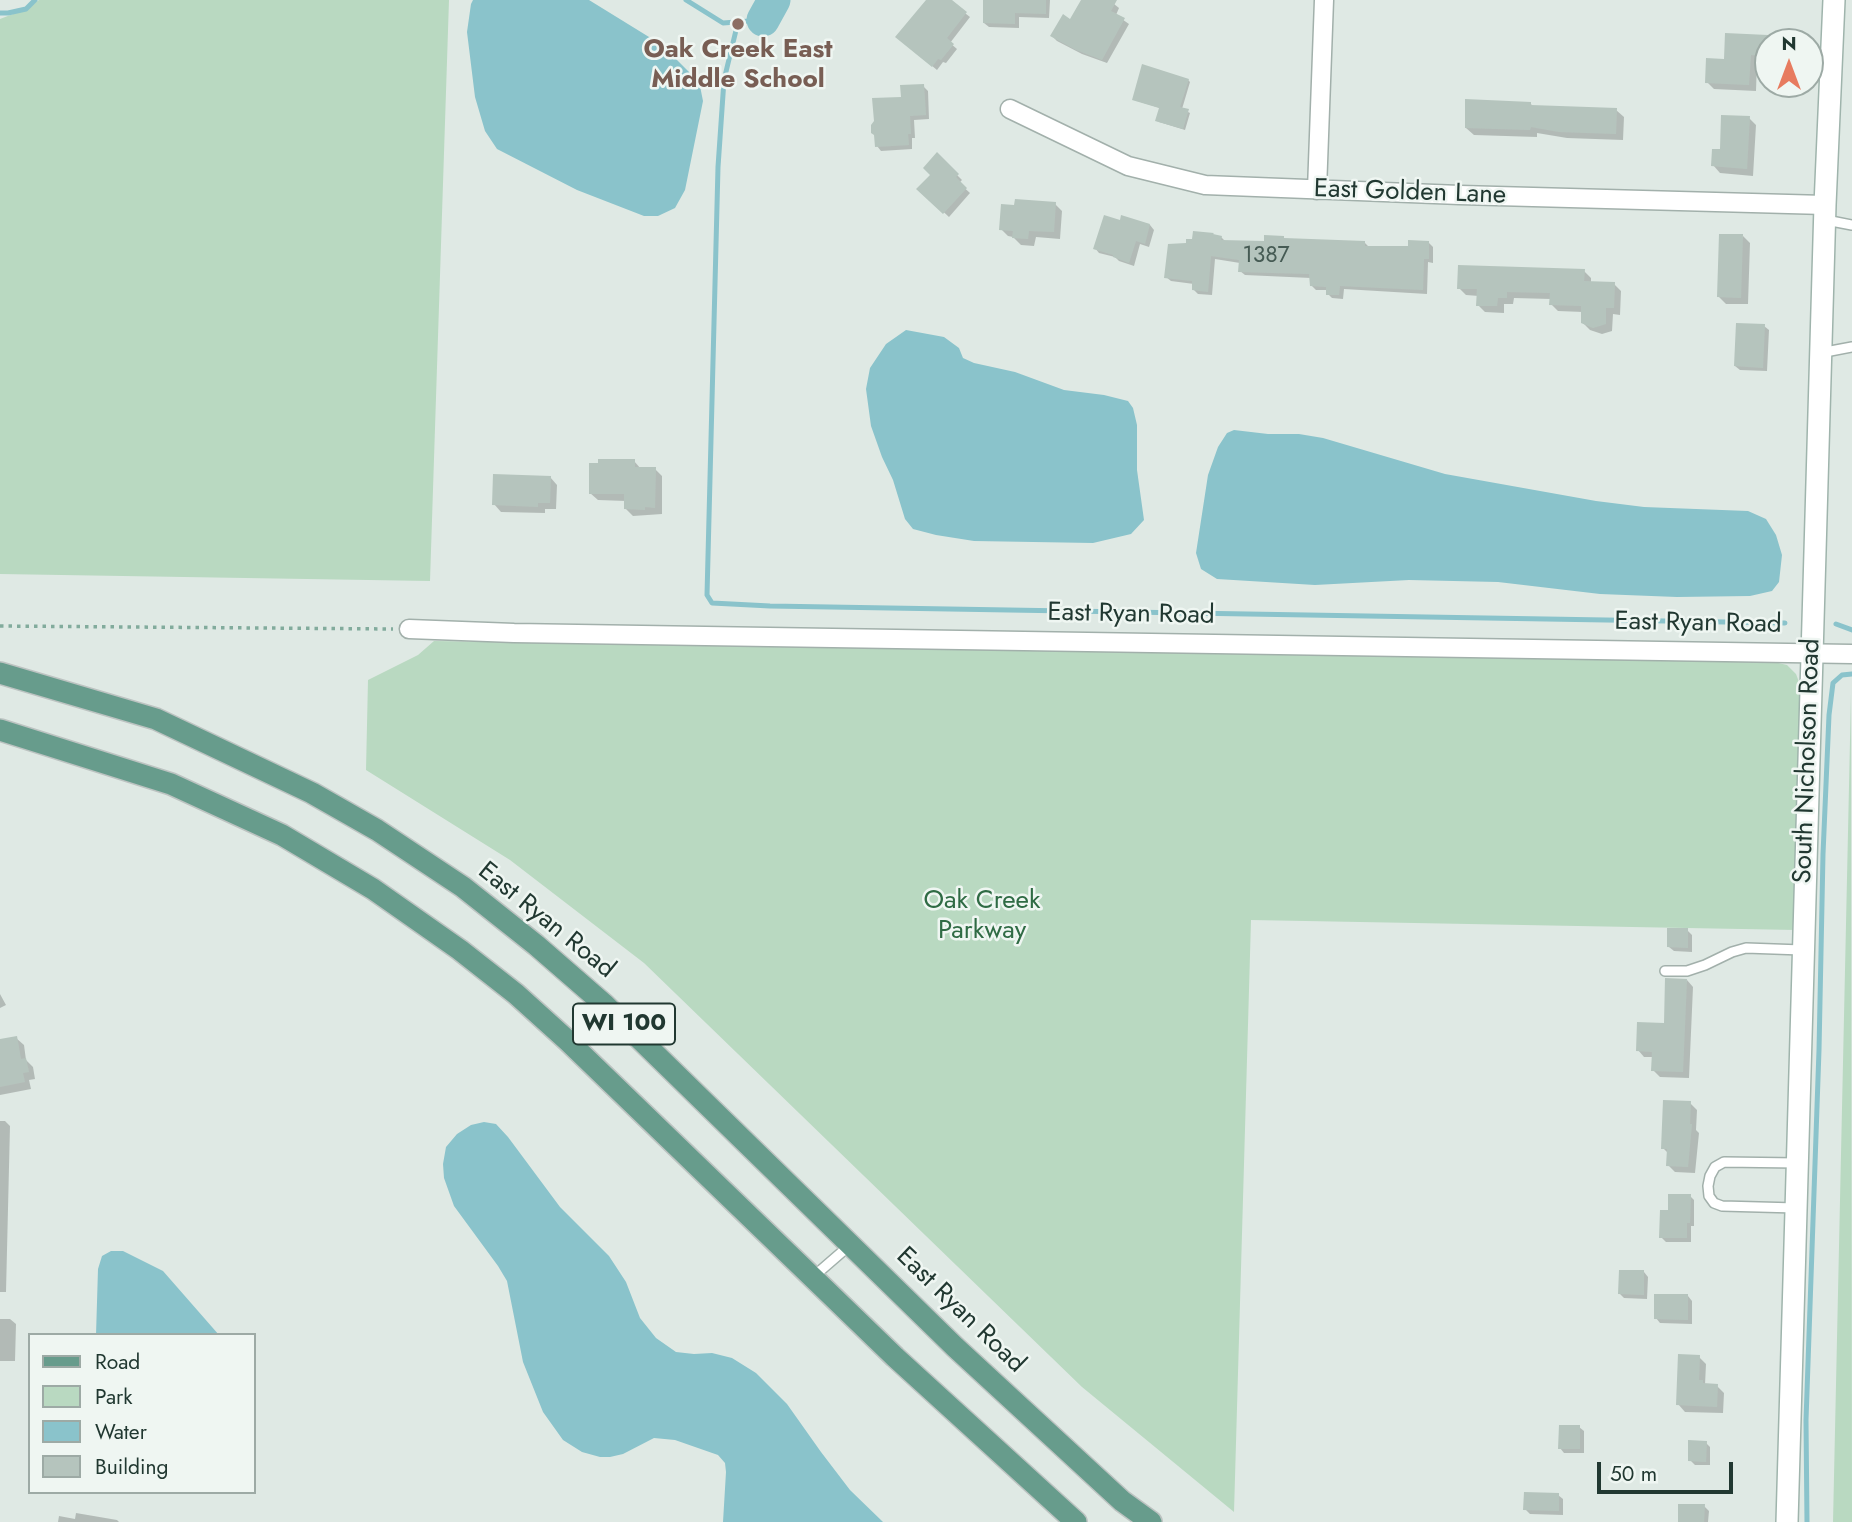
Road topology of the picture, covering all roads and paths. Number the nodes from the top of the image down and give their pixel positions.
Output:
1 (1324, 0) edge
2 (1835, 0) edge
3 (1010, 109) dead end
4 (1317, 190) junction
5 (1824, 213) junction
6 (1852, 225) edge
7 (1852, 347) edge
8 (1820, 353) junction
9 (0, 626) edge
10 (409, 629) joint
11 (1811, 654) junction
12 (1852, 654) edge
13 (0, 675) edge
14 (0, 730) edge
15 (1803, 950) junction
16 (1665, 971) dead end
17 (1797, 1163) junction
18 (1796, 1208) junction
19 (850, 1245) junction
20 (813, 1277) junction
21 (1076, 1522) edge
22 (1151, 1522) edge
23 (1787, 1522) edge

1 - 4 street
2 - 5 street, South Nicholson Road
3 - 4 street, East Golden Lane
4 - 5 street, East Golden Lane
5 - 6 lane
5 - 8 street, South Nicholson Road
7 - 8 lane
8 - 11 street, South Nicholson Road
9 - 10 path
10 - 11 street, East Ryan Road
11 - 12 street, East Ryan Road
11 - 15 street, South Nicholson Road
13 - 19 main road, East Ryan Road / WI 100
14 - 20 main road, WI 100
15 - 16 lane
15 - 17 street, South Nicholson Road
17 - 18 street, South Nicholson Road
17 - 18 lane
18 - 23 street, South Nicholson Road
19 - 20 lane
19 - 22 main road, East Ryan Road / WI 100
20 - 21 main road, WI 100

